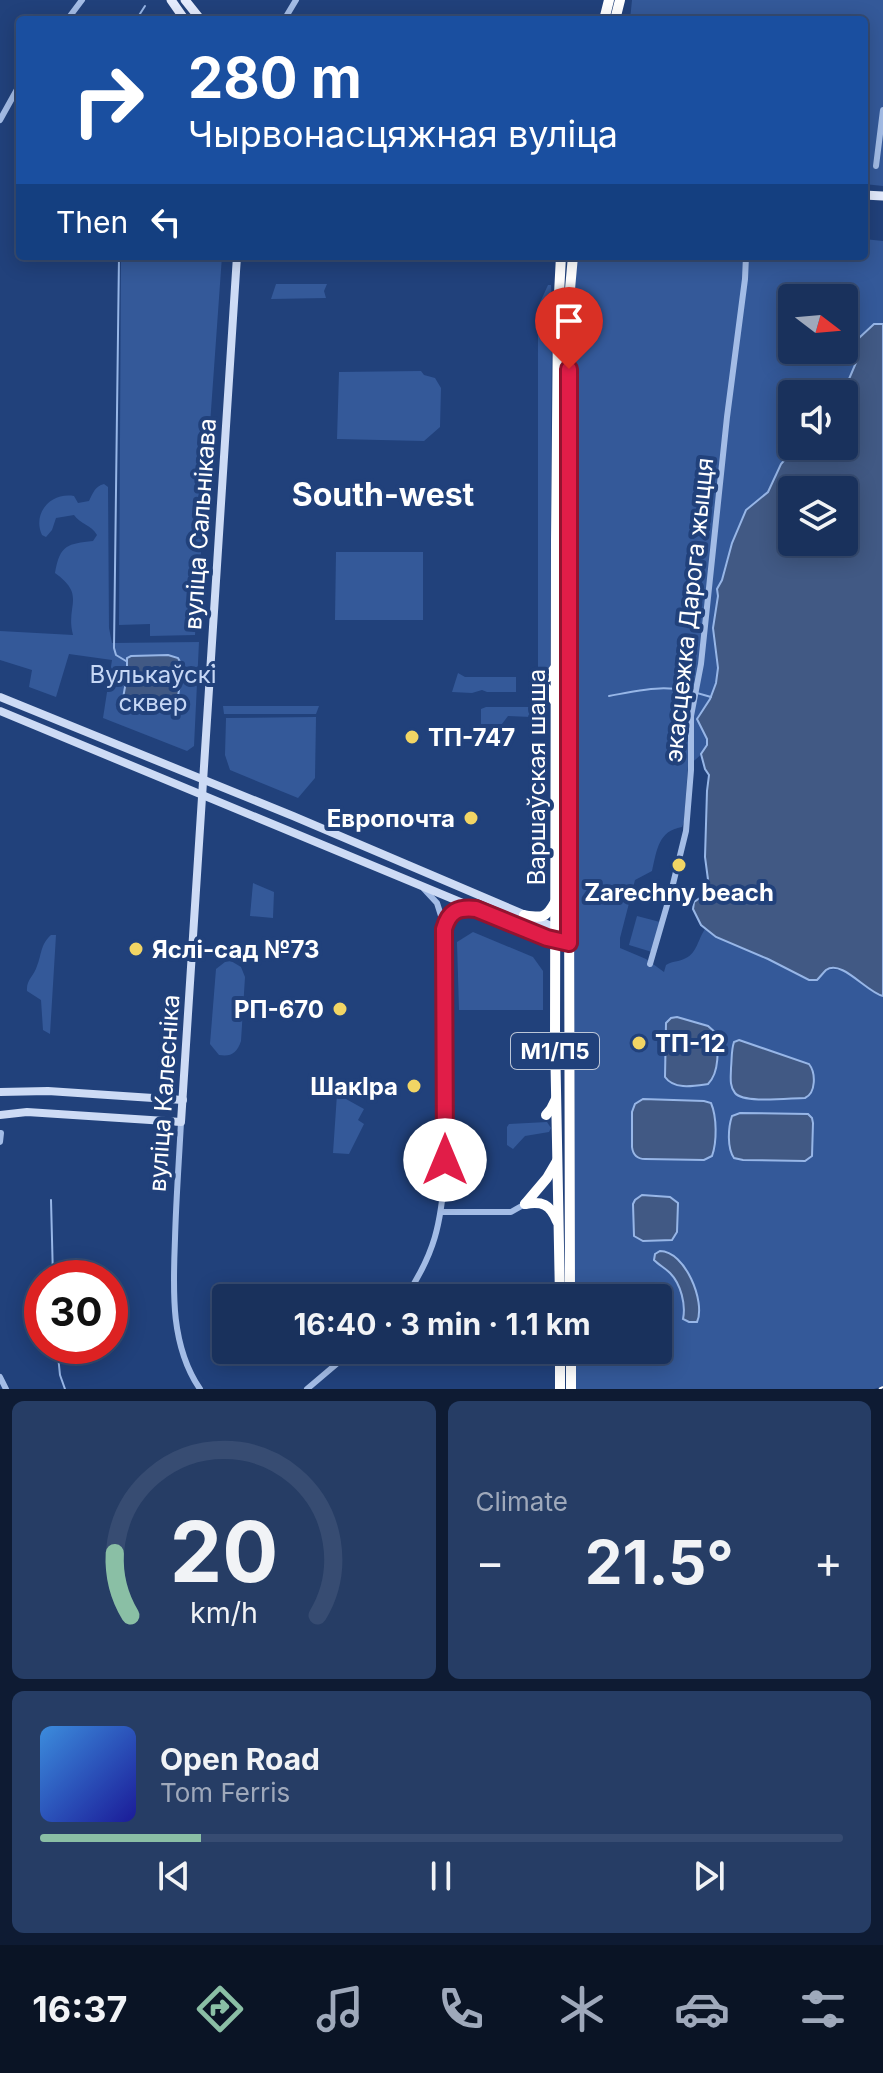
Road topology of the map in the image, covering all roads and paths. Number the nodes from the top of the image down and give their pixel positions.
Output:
1 (185, 0) edge
2 (198, 16) edge
3 (16, 91) edge
4 (883, 110) edge
5 (0, 120) edge
6 (876, 166) dead end
7 (237, 260) edge
8 (561, 260) edge
9 (573, 260) edge
10 (746, 260) edge
11 (563, 396) junction
12 (563, 425) junction
13 (555, 666) junction
14 (0, 697) edge
15 (556, 706) junction
16 (0, 711) edge
17 (203, 779) junction
18 (203, 795) junction
19 (420, 885) junction
20 (556, 900) junction
21 (476, 909) junction
22 (524, 915) junction
23 (556, 928) junction
24 (444, 929) junction
25 (569, 939) junction
26 (556, 941) junction
27 (650, 964) dead end
28 (0, 1092) edge
29 (556, 1097) junction
30 (183, 1100) junction
31 (0, 1115) edge
32 (546, 1115) dead end
33 (181, 1122) junction
34 (1, 1133) edge
35 (545, 1138) dead end
36 (0, 1142) edge
37 (558, 1157) junction
38 (525, 1204) junction
39 (442, 1212) junction
40 (558, 1223) junction
41 (413, 1284) edge
42 (560, 1284) edge
43 (570, 1284) edge
44 (336, 1364) edge
45 (560, 1364) edge
46 (571, 1364) edge
47 (0, 1377) edge
48 (6, 1389) edge
49 (200, 1389) edge
50 (307, 1389) edge
51 (560, 1389) edge
52 (571, 1389) edge

1 - 2 main road
3 - 5 street
4 - 6 street
7 - 17 main road, вуліца Сальнікава
8 - 11 highway, Варшаўская шаша / М1/П5
9 - 11 highway, Варшаўская шаша / М1/П5
10 - 27 street, экасцежка Дарога жыцця
11 - 12 highway, Варшаўская шаша / М1/П5
12 - 13 highway, Варшаўская шаша / М1/П5
12 - 25 highway, Варшаўская шаша / М1/П5
13 - 15 highway, Варшаўская шаша / М1/П5
13 - 15 highway
14 - 17 main road
15 - 20 highway, Варшаўская шаша / М1/П5
16 - 18 main road
17 - 18 main road, вуліца Сальнікава
17 - 22 main road
18 - 19 main road
18 - 30 main road, вуліца Калесніка
19 - 21 main road
19 - 24 street
20 - 22 highway
20 - 23 highway, Варшаўская шаша / М1/П5
21 - 24 street
21 - 26 main road
22 - 23 main road
23 - 25 main road
23 - 26 highway, Варшаўская шаша / М1/П5
24 - 39 street
25 - 26 main road
25 - 43 highway, Варшаўская шаша / М1/П5
26 - 29 highway, Варшаўская шаша / М1/П5
28 - 30 main road
29 - 32 highway
29 - 37 highway, Варшаўская шаша / М1/П5
30 - 33 main road, вуліца Калесніка
31 - 33 main road
33 - 49 street, вуліца Калесніка
34 - 36 street
35 - 37 highway
37 - 38 highway
37 - 40 highway, Варшаўская шаша / М1/П5
38 - 39 street
38 - 40 highway
39 - 41 street
40 - 42 highway, Варшаўская шаша / М1/П5
44 - 50 street
45 - 51 highway
46 - 52 highway
47 - 48 street

